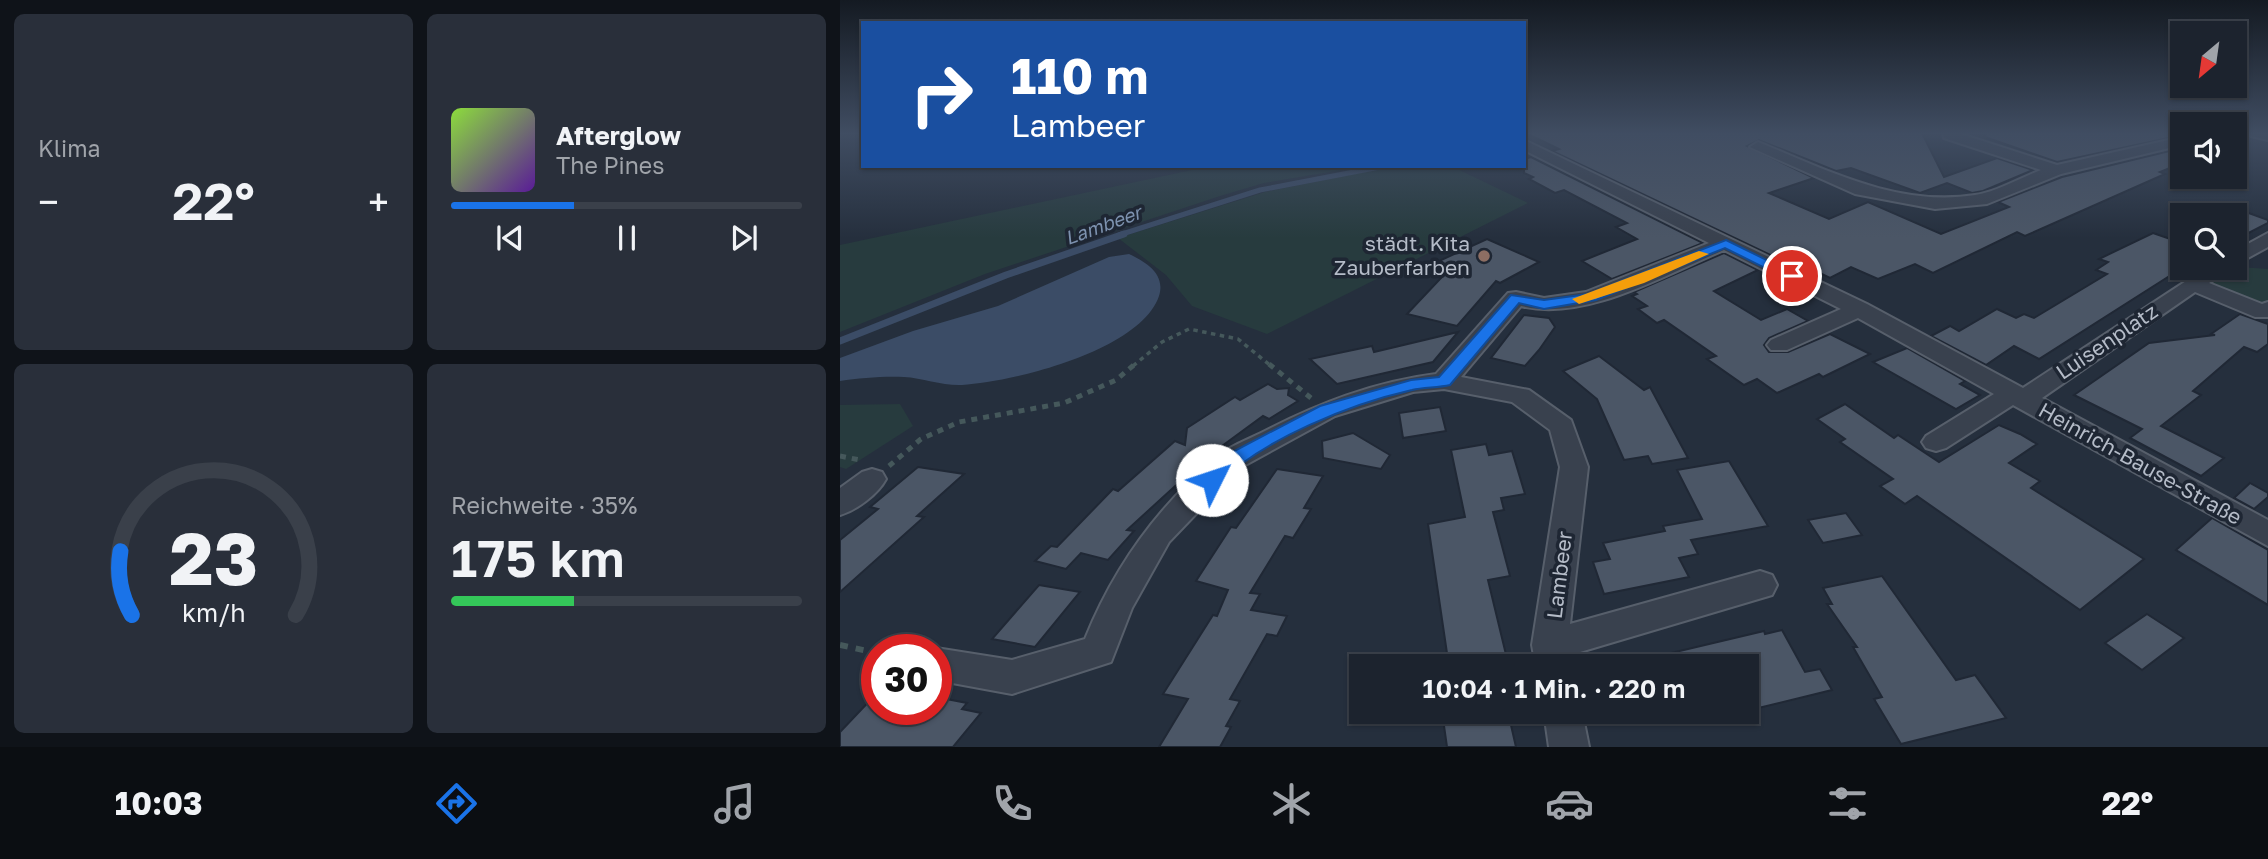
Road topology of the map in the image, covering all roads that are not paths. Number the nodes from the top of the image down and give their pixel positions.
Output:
1 (1573, 168) edge
2 (1808, 168) edge
3 (2049, 168) edge
4 (2065, 168) edge
5 (2056, 170) junction
6 (2268, 239) edge
7 (1726, 243) junction
8 (2247, 252) edge
9 (2200, 280) edge
10 (2193, 284) junction
11 (1858, 309) junction
12 (2268, 309) edge
13 (1779, 345) dead end
14 (1444, 381) junction
15 (2016, 398) junction
16 (1936, 442) dead end
17 (872, 479) road end
18 (840, 504) edge
19 (2268, 534) edge
20 (1760, 585) dead end
21 (1552, 654) edge
22 (1558, 654) edge
23 (952, 667) edge
24 (1565, 724) edge
25 (1569, 747) edge

1 - 7 street, Heinrich-Bause-Straße
2 - 5 street
3 - 5 street
4 - 5 street
6 - 8 street
7 - 11 street, Heinrich-Bause-Straße
7 - 14 street
9 - 10 street, Luisenplatz
10 - 12 street
10 - 15 street, Luisenplatz
11 - 13 street
11 - 15 street, Heinrich-Bause-Straße
14 - 21 street, Lambeer
14 - 23 street, Lambeer
15 - 16 street
15 - 19 street, Heinrich-Bause-Straße
17 - 18 street
20 - 22 street, Lambeer
24 - 25 street

